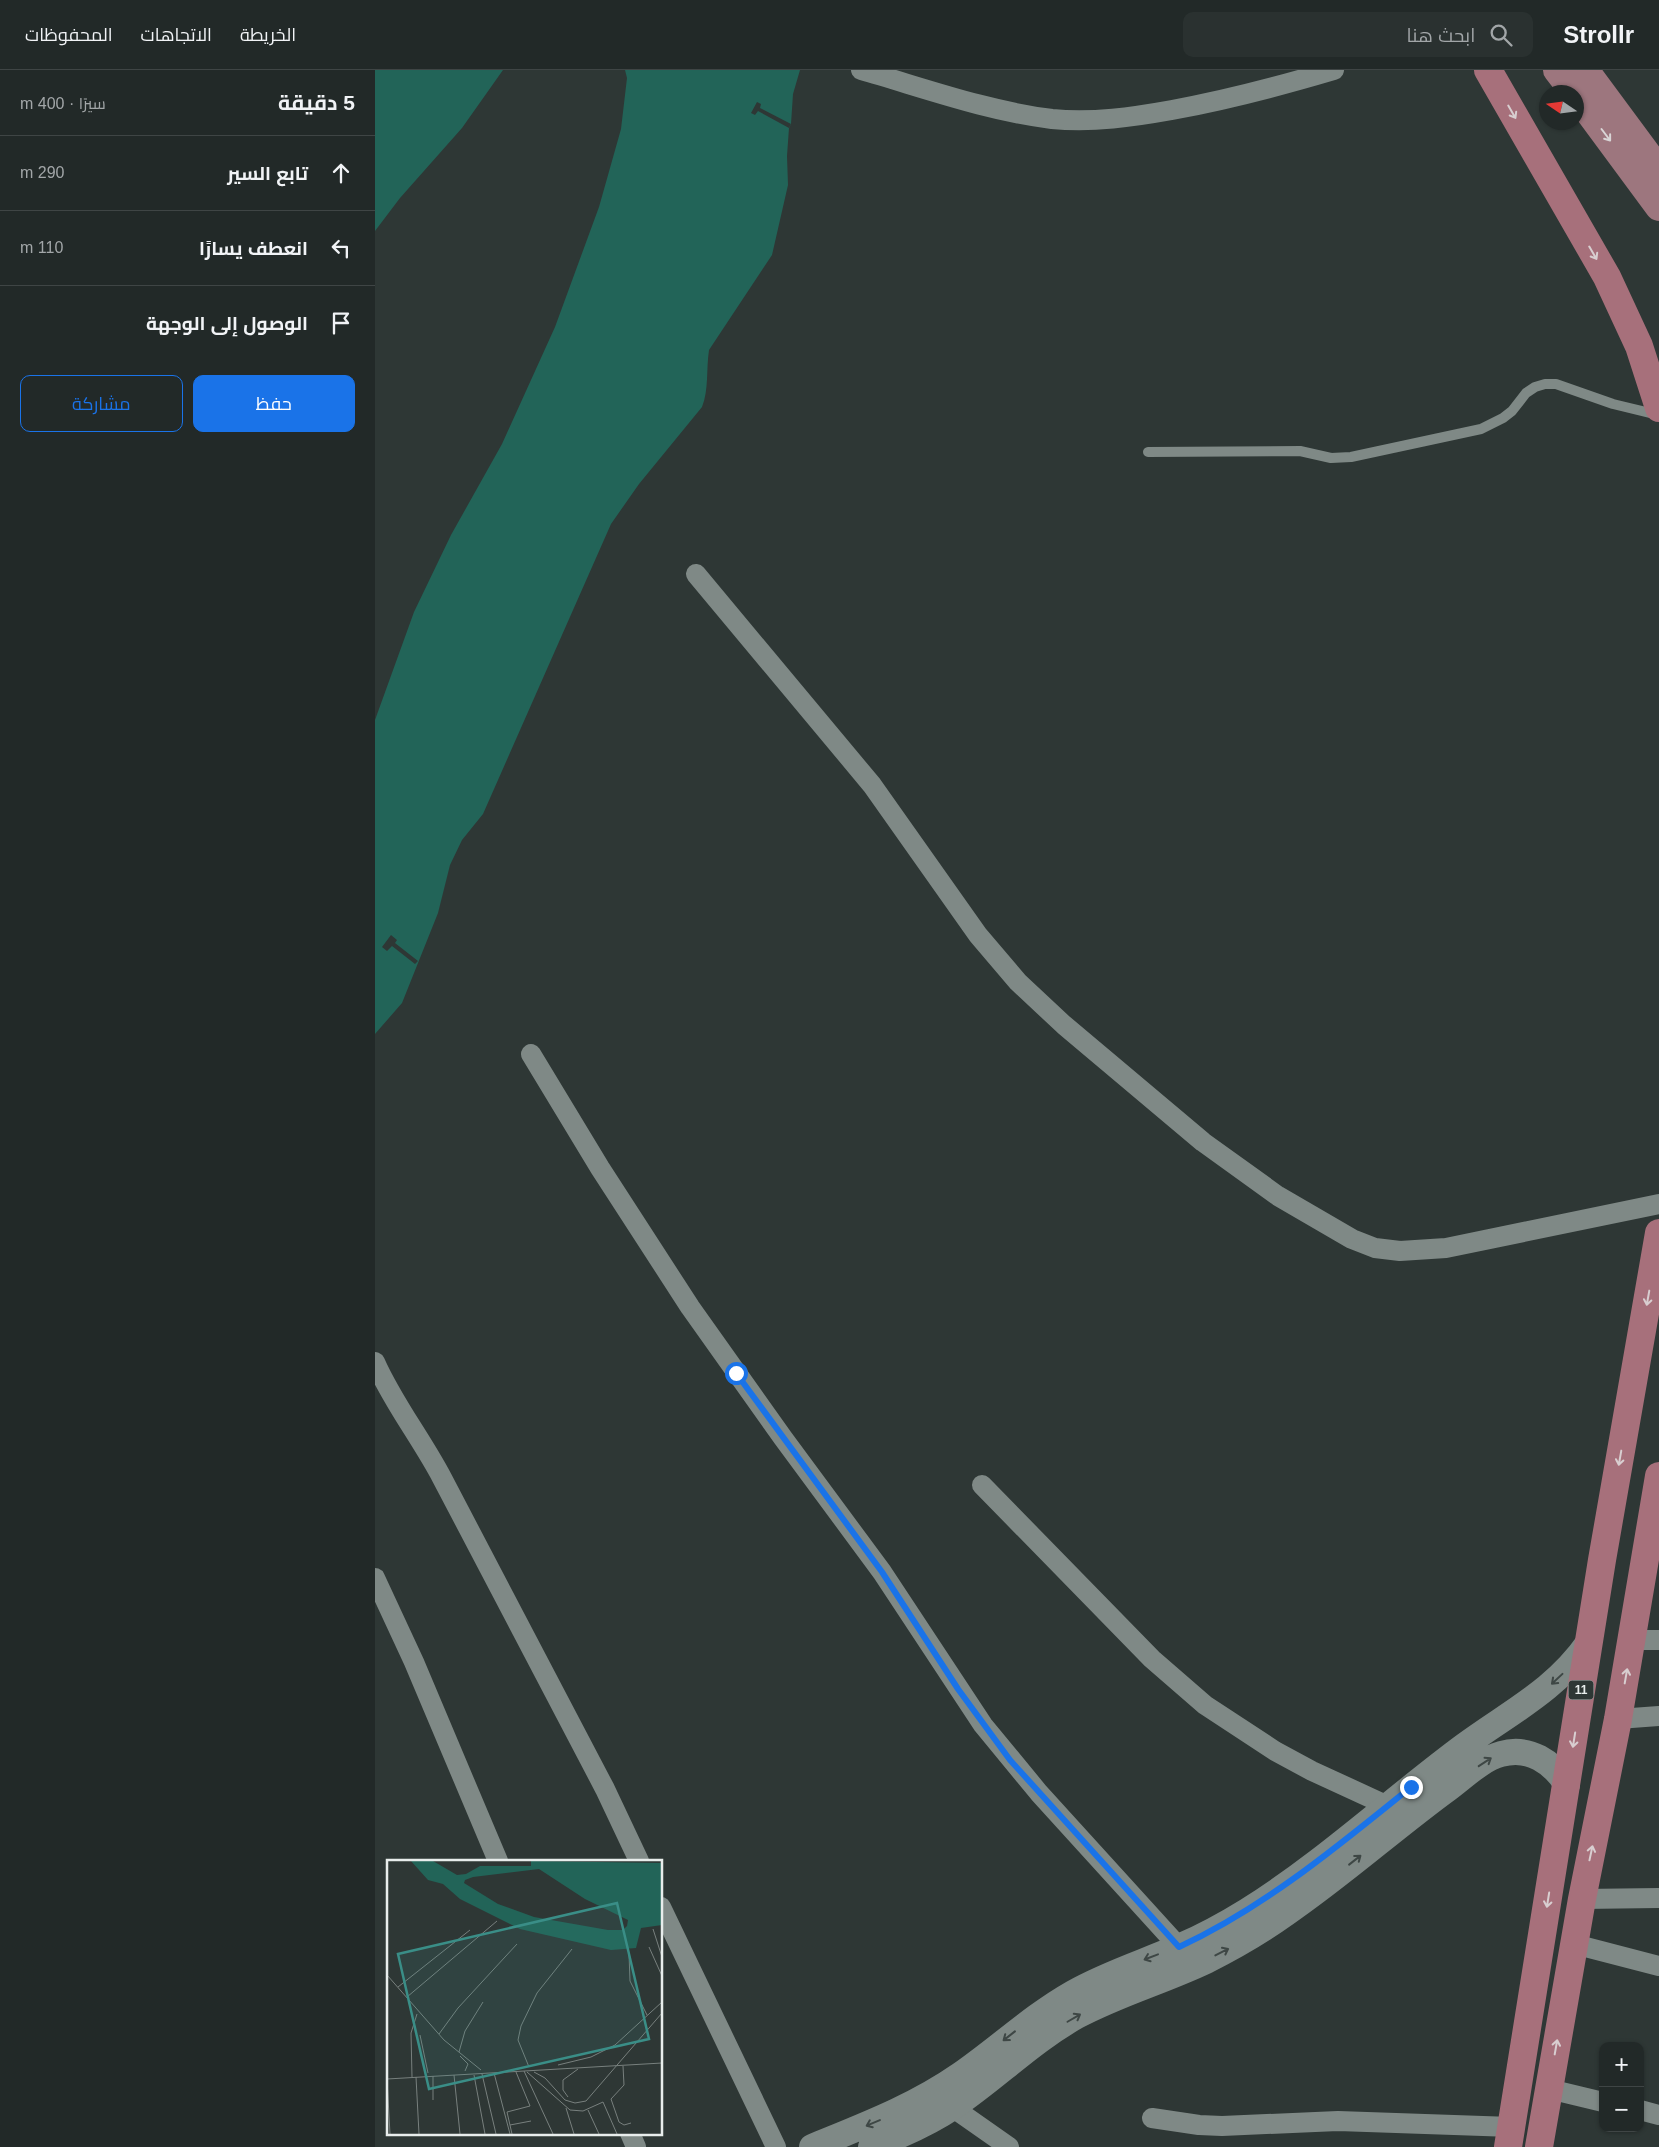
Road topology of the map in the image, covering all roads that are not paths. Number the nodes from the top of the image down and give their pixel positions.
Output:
1 (861, 70) edge
2 (1334, 70) edge
3 (1488, 70) edge
4 (1557, 70) edge
5 (1585, 70) edge
6 (1569, 85) edge
7 (1584, 105) edge
8 (1659, 170) edge
9 (1659, 207) edge
10 (1659, 408) edge
11 (1659, 415) edge
12 (1148, 452) dead end
13 (696, 574) dead end
14 (531, 1054) dead end
15 (1659, 1204) edge
16 (1659, 1233) edge
17 (375, 1362) edge
18 (1659, 1476) edge
19 (982, 1486) dead end
20 (1655, 1533) edge
21 (1602, 1560) junction
22 (1645, 1565) junction
23 (375, 1578) edge
24 (1632, 1640) junction
25 (1659, 1640) edge
26 (1589, 1642) junction
27 (1659, 1716) edge
28 (1619, 1719) junction
29 (1567, 1785) junction
30 (1418, 1796) junction
31 (1388, 1806) junction
32 (498, 1860) edge
33 (639, 1860) edge
34 (1659, 1898) edge
35 (1582, 1899) junction
36 (663, 1911) edge
37 (1574, 1944) junction
38 (1179, 1947) junction
39 (1659, 1966) edge
40 (989, 2066) junction
41 (1549, 2089) junction
42 (1599, 2101) edge
43 (953, 2107) junction
44 (1644, 2111) edge
45 (1659, 2115) edge
46 (1152, 2118) dead end
47 (630, 2134) edge
48 (1510, 2137) edge
49 (636, 2147) edge
50 (776, 2147) edge
51 (813, 2147) edge
52 (871, 2147) edge
53 (1009, 2147) edge
54 (1539, 2147) edge

1 - 2 street
3 -> 10 highway
4 - 6 main road
5 - 8 main road
7 -> 9 main road
11 - 12 lane
13 - 15 street
14 - 38 street
16 -> 21 highway, 11
17 - 33 street
18 - 20 highway
19 - 31 street
20 - 22 highway
21 - 22 highway
21 - 26 highway, 11
22 - 24 highway
23 - 32 street
24 - 25 street
28 -> 24 highway
26 -> 29 highway, 11
26 -> 30 street
27 - 28 street
35 -> 28 highway
30 -> 29 street
29 -> 48 highway, 11
30 - 31 street
40 -> 30 street
31 - 38 street
34 - 35 street
35 - 37 highway
36 - 50 street
37 - 39 street
41 -> 37 highway
38 -> 40 street
40 - 43 street
40 -> 51 street
41 - 42 street
41 - 54 highway
43 - 52 street
43 - 53 street
44 - 45 street
46 - 48 street
47 - 49 street

